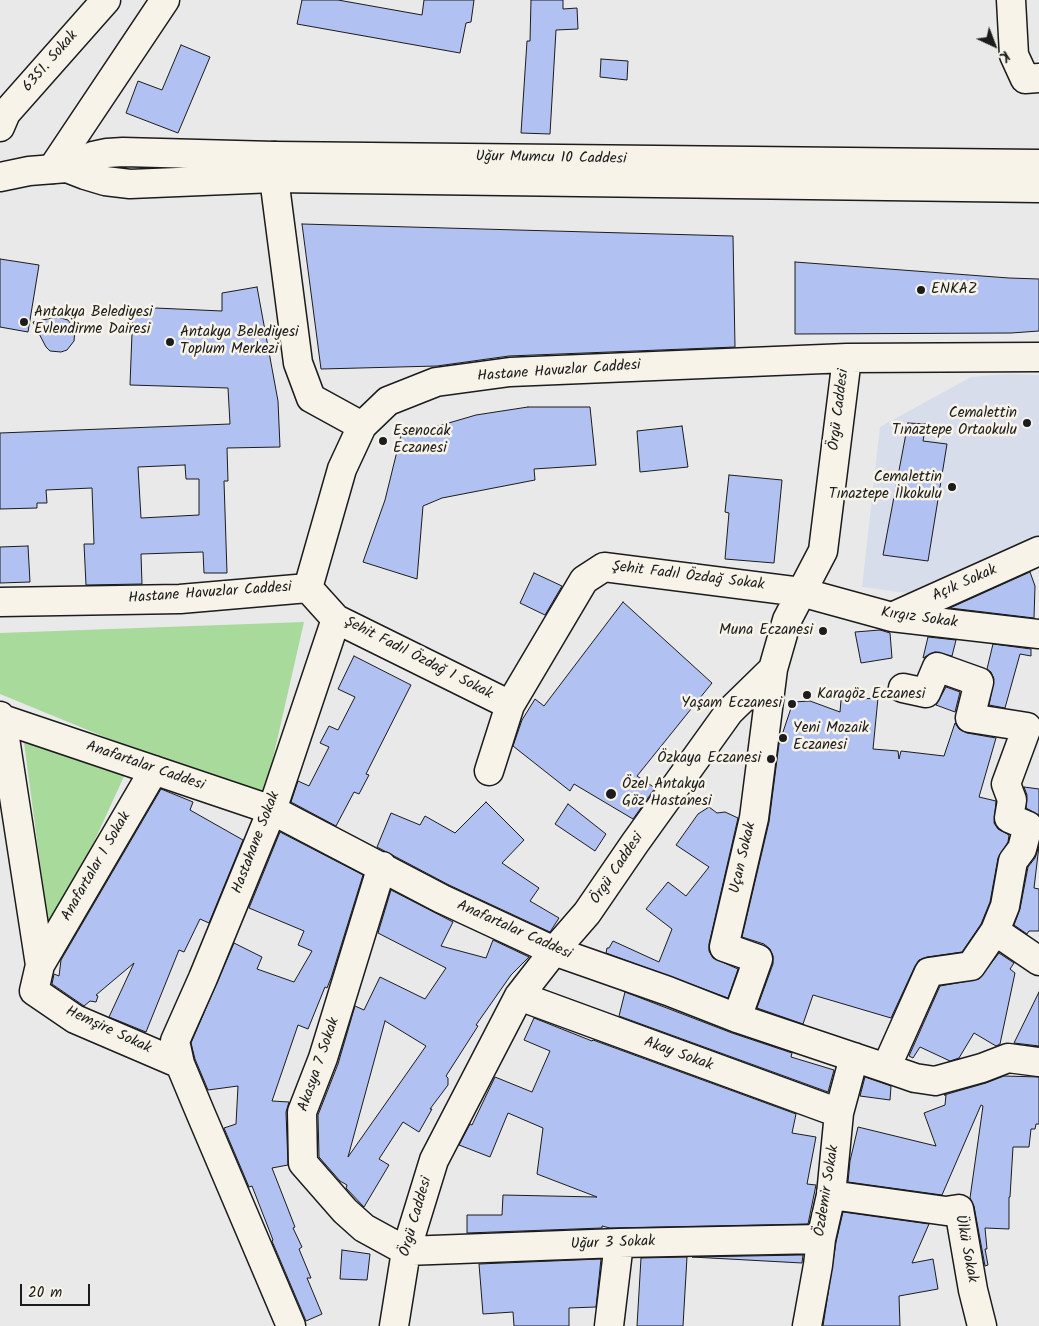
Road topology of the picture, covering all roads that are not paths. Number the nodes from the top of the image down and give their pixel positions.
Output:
1 (106, 0) edge
2 (165, 0) edge
3 (1011, 0) edge
4 (1039, 78) edge
5 (0, 127) edge
6 (1039, 164) edge
7 (274, 167) junction
8 (59, 168) junction
9 (0, 177) edge
10 (1039, 188) edge
11 (1039, 357) edge
12 (846, 358) junction
13 (362, 426) junction
14 (1039, 550) edge
15 (308, 588) junction
16 (801, 592) junction
17 (0, 602) edge
18 (892, 617) junction
19 (336, 619) junction
20 (1039, 634) edge
21 (772, 669) junction
22 (903, 688) dead end
23 (510, 705) junction
24 (1, 717) edge
25 (154, 770) junction
26 (489, 771) dead end
27 (272, 810) junction
28 (382, 866) junction
29 (995, 931) junction
30 (554, 951) junction
31 (1039, 961) edge
32 (40, 965) junction
33 (518, 996) junction
34 (737, 1018) junction
35 (854, 1058) junction
36 (1039, 1062) edge
37 (180, 1064) junction
38 (886, 1068) junction
39 (839, 1113) junction
40 (831, 1195) junction
41 (821, 1239) junction
42 (620, 1243) junction
43 (406, 1251) junction
44 (291, 1326) edge
45 (394, 1326) edge
46 (609, 1326) edge
47 (807, 1326) edge
48 (982, 1326) edge

1 - 5 street, 6351. Sokak
2 - 8 street
3 - 4 street
6 - 7 street, Uğur Mumcu 10 Caddesi
7 - 8 street, Uğur Mumcu 10 Caddesi
7 - 10 street, Uğur Mumcu 10 Caddesi
7 - 13 street
8 - 9 street, Uğur Mumcu 10 Caddesi
11 - 12 street, Hastane Havuzlar Caddesi
12 - 13 street, Hastane Havuzlar Caddesi
12 - 16 street, Örgü Caddesi
13 - 15 street, Hastane Havuzlar Caddesi
14 - 18 street, Açık Sokak
15 - 17 street, Hastane Havuzlar Caddesi
15 - 19 street, Şehit Fadıl Özdağ 1 Sokak
16 - 18 street, Kırgız Sokak
16 - 21 street, Örgü Caddesi
16 - 23 street, Şehit Fadıl Özdağ Sokak
18 - 20 street, Kırgız Sokak
19 - 23 street, Şehit Fadıl Özdağ 1 Sokak
19 - 27 street, Hastahane Sokak
21 - 30 street, Örgü Caddesi
21 - 34 street, Uçan Sokak
22 - 29 street
23 - 26 street, Şehit Fadıl Özdağ Sokak
24 - 25 street, Anafartalar Caddesi
24 - 32 street, Hemşire Sokak
25 - 27 street, Anafartalar Caddesi
25 - 32 street, Anafartalar 1 Sokak
27 - 28 street, Anafartalar Caddesi
27 - 37 street, Hastahane Sokak
28 - 30 street, Anafartalar Caddesi
28 - 43 street, Akasya 7 Sokak
29 - 31 street
29 - 38 street
30 - 33 street, Örgü Caddesi
30 - 34 street, Anafartalar Caddesi
32 - 37 street, Hemşire Sokak
33 - 39 street, Akay Sokak
33 - 43 street, Örgü Caddesi
34 - 35 street, Anafartalar Caddesi
35 - 38 street, Anafartalar Caddesi
35 - 39 street, Özdemir Sokak
36 - 38 street, Anafartalar Caddesi
37 - 44 street
39 - 40 street, Özdemir Sokak
40 - 41 street, Özdemir Sokak
40 - 48 street, Ülkü Sokak
41 - 42 street, Uğur 3 Sokak
41 - 47 street, Özdemir Sokak
42 - 43 street, Uğur 3 Sokak
42 - 46 street
43 - 45 street, Örgü Caddesi

